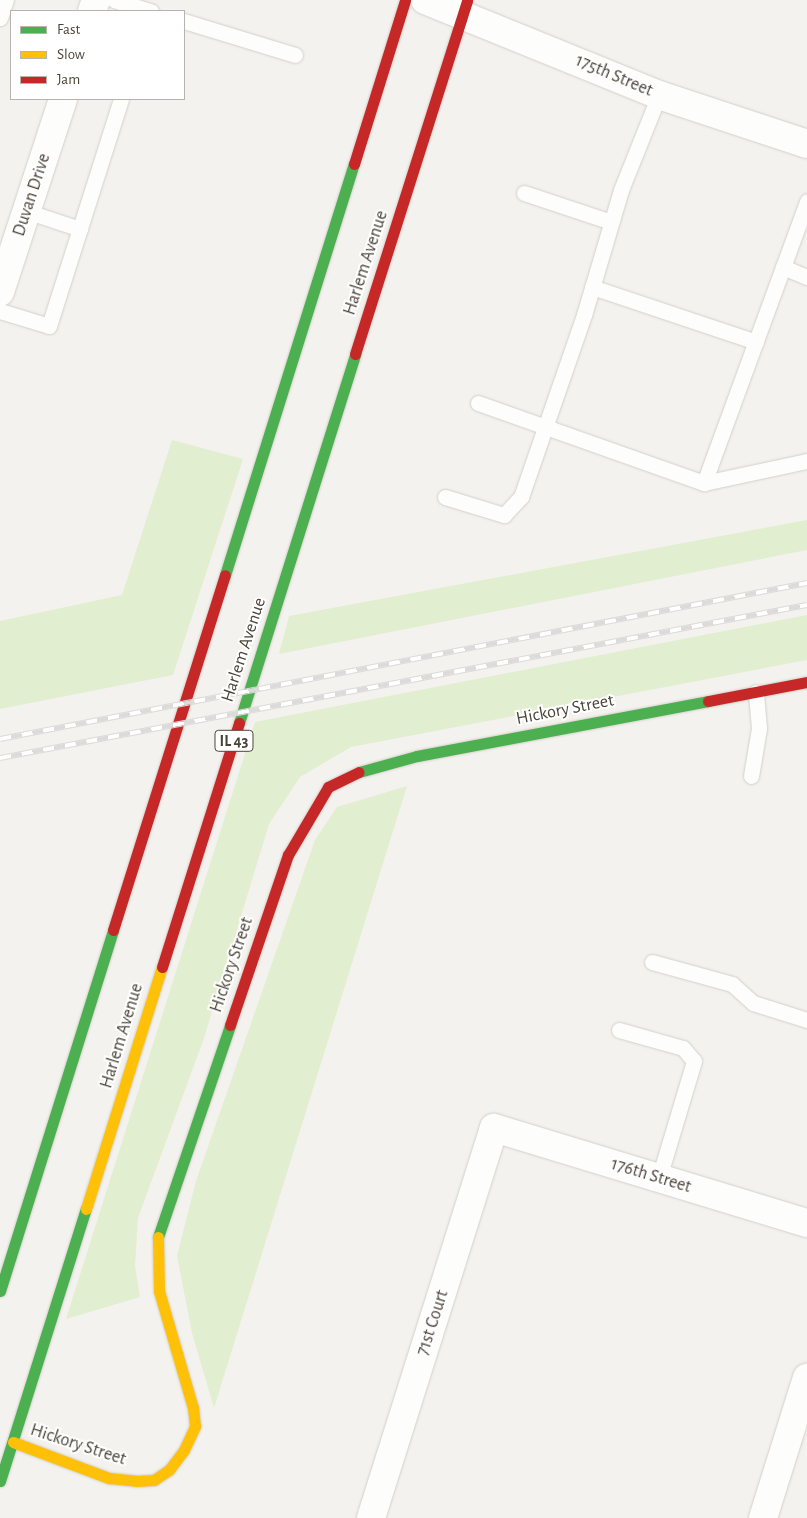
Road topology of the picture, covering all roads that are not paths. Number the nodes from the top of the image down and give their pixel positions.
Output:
1 (6, 0) edge
2 (114, 0) edge
3 (405, 0) edge
4 (425, 0) edge
5 (465, 6) edge
6 (147, 10) edge
7 (0, 18) edge
8 (185, 21) edge
9 (295, 55) dead end
10 (659, 95) junction
11 (63, 100) edge
12 (121, 100) edge
13 (807, 144) edge
14 (524, 193) dead end
15 (807, 201) edge
16 (26, 212) junction
17 (611, 222) junction
18 (80, 228) junction
19 (783, 267) junction
20 (807, 277) edge
21 (592, 286) junction
22 (0, 292) edge
23 (0, 311) edge
24 (756, 342) junction
25 (478, 403) dead end
26 (544, 427) junction
27 (807, 461) edge
28 (704, 483) junction
29 (445, 498) dead end
30 (807, 682) edge
31 (756, 692) junction
32 (751, 776) dead end
33 (652, 962) dead end
34 (807, 1020) edge
35 (619, 1030) dead end
36 (494, 1128) joint
37 (659, 1178) junction
38 (807, 1223) edge
39 (0, 1291) edge
40 (807, 1378) edge
41 (6, 1440) edge
42 (0, 1482) edge
43 (370, 1518) edge
44 (764, 1518) edge

1 - 7 lane
2 - 6 lane
3 - 39 main road
4 - 5 street, 175th Street
5 - 10 street, 175th Street
5 - 41 main road, Harlem Avenue / IL 43
8 - 9 lane
10 - 13 street, 175th Street
10 - 17 lane
11 - 16 street, Duvan Drive
12 - 18 lane
14 - 17 lane
15 - 19 lane
16 - 18 lane
16 - 22 street, Duvan Drive
17 - 21 lane
18 - 23 lane
19 - 20 lane
19 - 24 lane
21 - 24 lane
21 - 26 lane
24 - 28 lane
25 - 26 lane
26 - 28 lane
26 - 29 lane
27 - 28 lane
30 - 31 main road, Hickory Street
31 - 32 lane
31 - 41 main road, Hickory Street
33 - 34 lane
35 - 37 lane
36 - 37 street, 176th Street
36 - 43 street, 71st Court
37 - 38 street, 176th Street
40 - 44 street
41 - 42 main road, Harlem Avenue / IL 43

